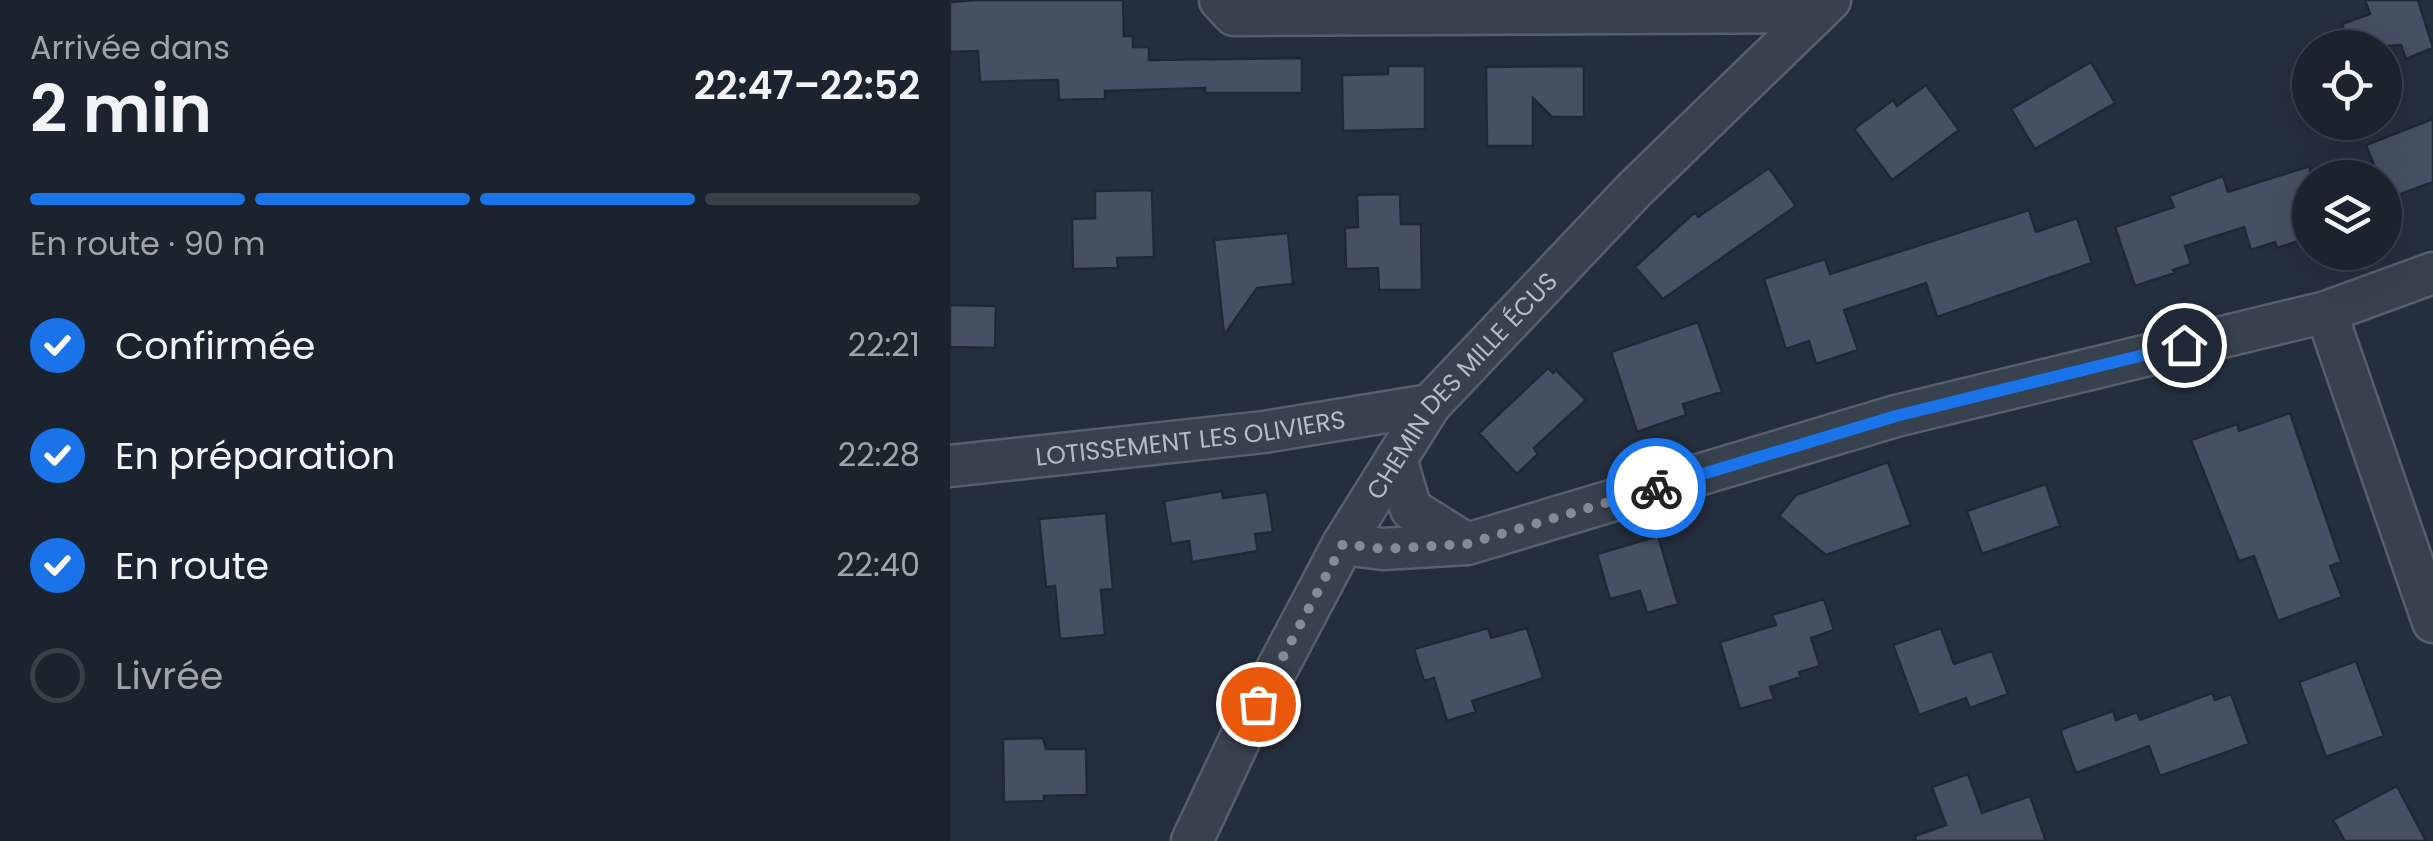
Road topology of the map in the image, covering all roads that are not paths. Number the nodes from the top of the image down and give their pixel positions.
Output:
1 (1220, 0) edge
2 (1824, 6) edge
3 (2433, 273) edge
4 (2326, 312) junction
5 (1430, 405) junction
6 (1396, 459) junction
7 (950, 466) edge
8 (1343, 544) junction
9 (1467, 544) junction
10 (2433, 622) edge
11 (1192, 841) edge

1 - 2 street
2 - 5 street, CHEMIN DES MILLE ÉCUS
3 - 4 street
4 - 9 street
4 - 10 street
5 - 6 street, CHEMIN DES MILLE ÉCUS
5 - 7 street, LOTISSEMENT LES OLIVIERS
6 - 8 street, CHEMIN DES MILLE ÉCUS
6 - 9 street
8 - 9 street
8 - 11 street, CHEMIN DES MILLE ÉCUS

